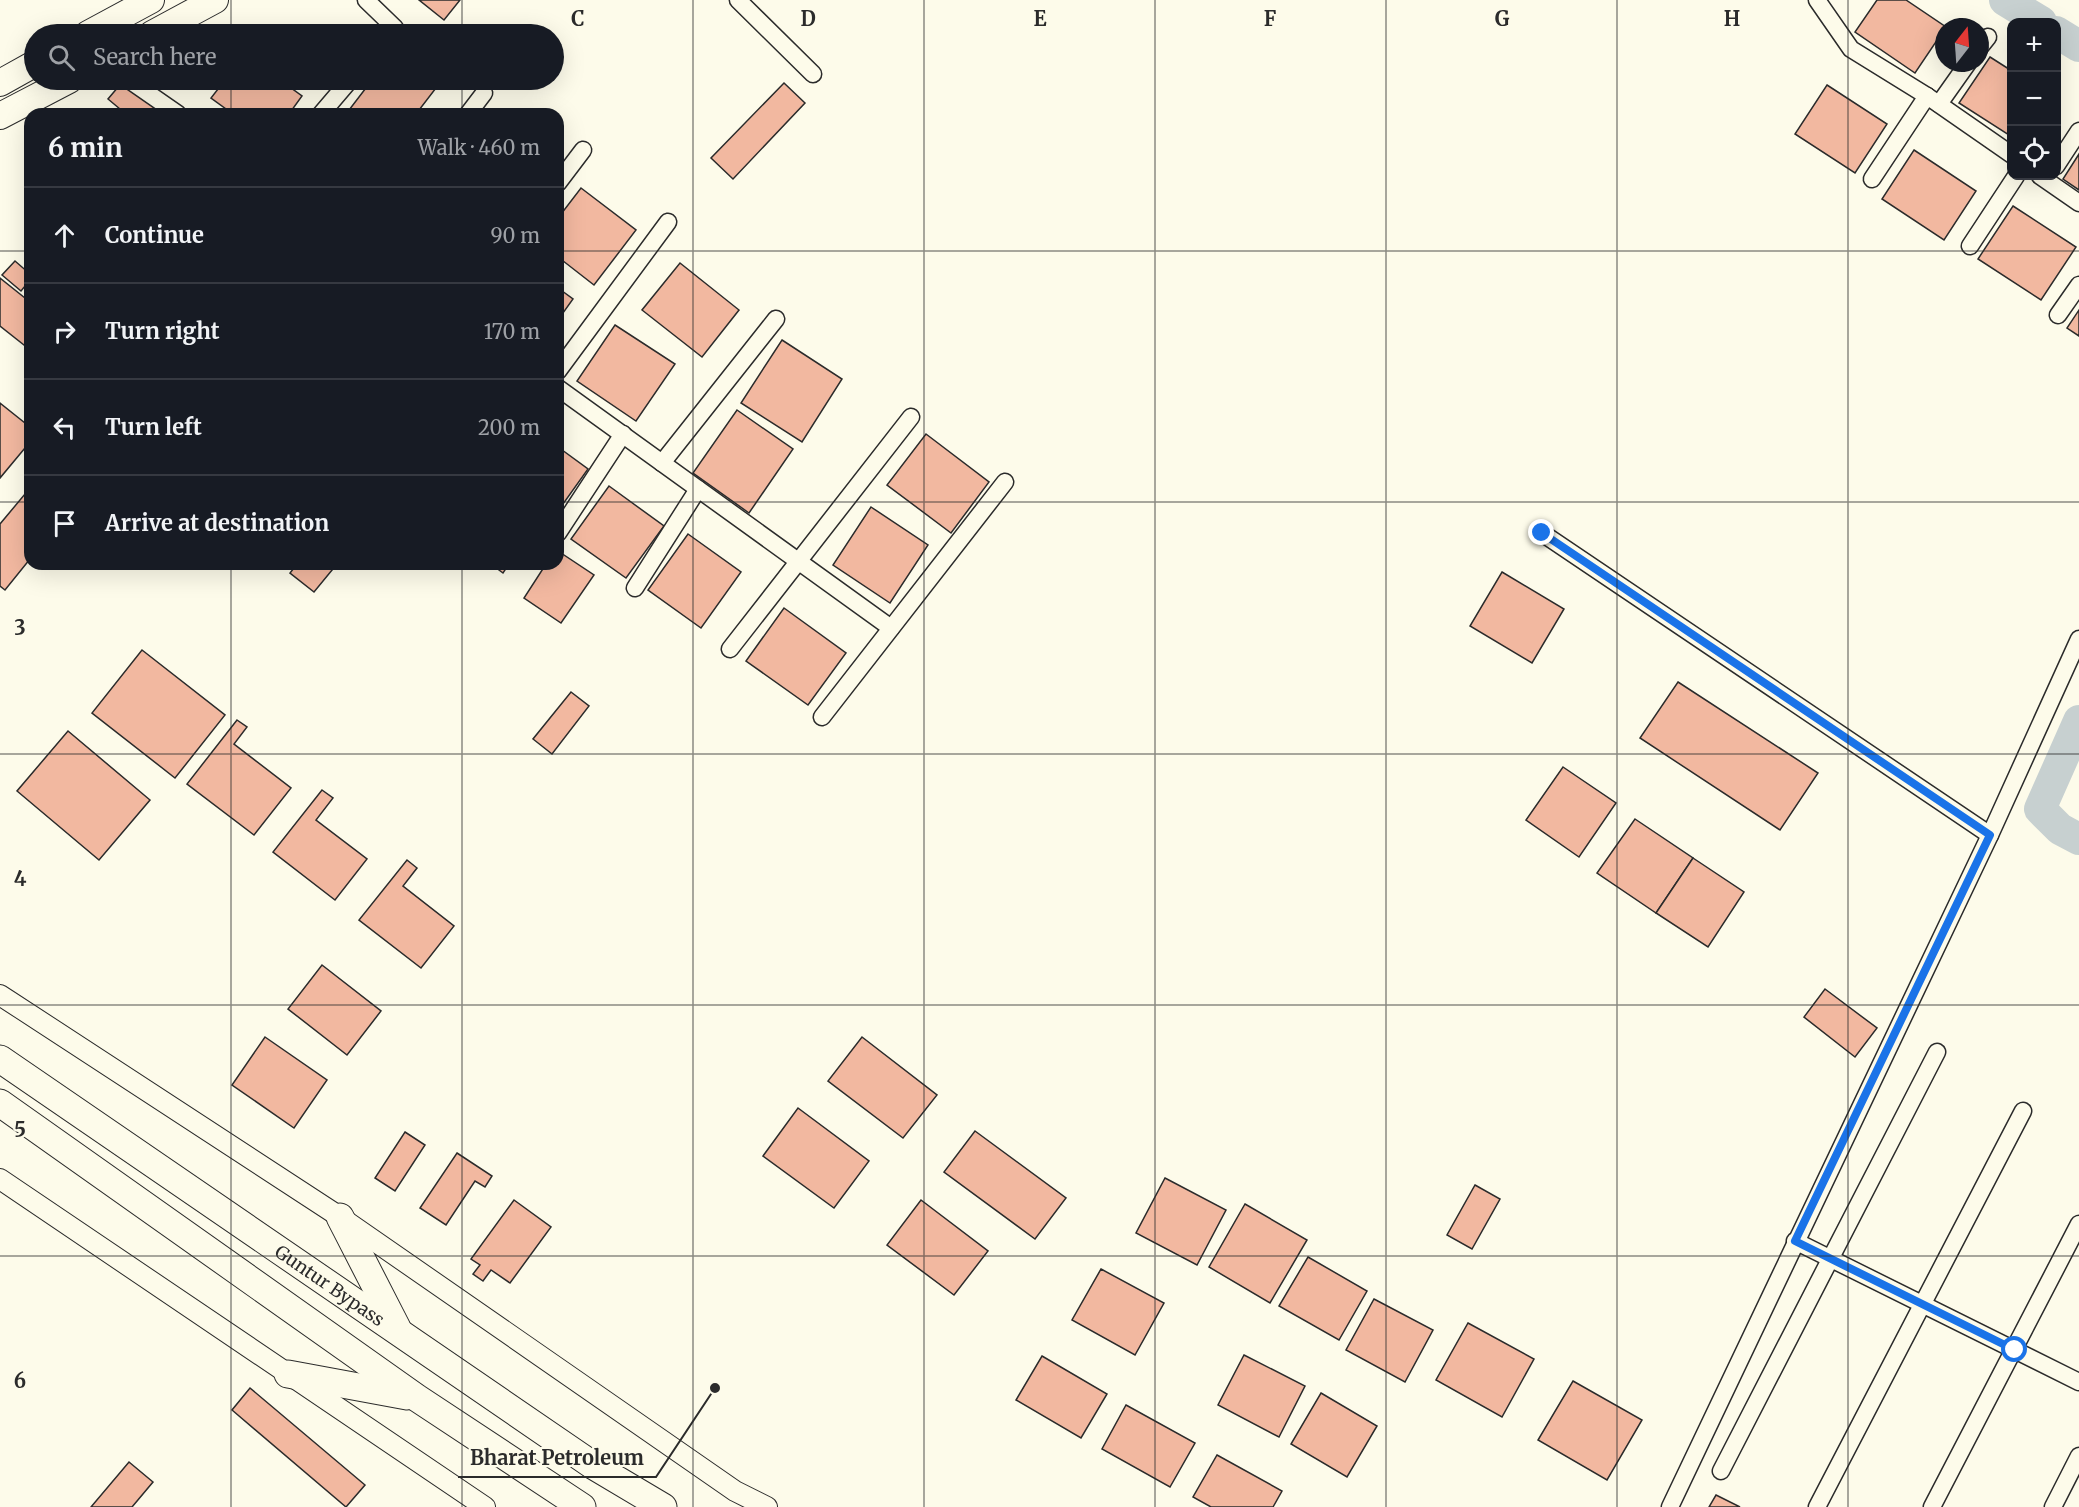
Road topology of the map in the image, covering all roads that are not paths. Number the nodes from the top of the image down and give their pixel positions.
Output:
1 (151, 0) edge
2 (215, 0) edge
3 (366, 0) edge
4 (738, 0) edge
5 (1817, 0) edge
6 (107, 24) edge
7 (171, 24) edge
8 (391, 24) edge
9 (24, 70) edge
10 (1959, 72) edge
11 (813, 74) dead end
12 (0, 83) edge
13 (50, 90) edge
14 (143, 90) edge
15 (341, 90) edge
16 (484, 93) dead end
17 (1933, 100) junction
18 (169, 108) edge
19 (326, 108) edge
20 (473, 108) edge
21 (0, 116) edge
22 (2079, 131) edge
23 (583, 150) dead end
24 (2007, 152) edge
25 (2061, 158) edge
26 (564, 175) edge
27 (1872, 179) dead end
28 (2013, 180) edge
29 (2050, 180) edge
30 (2079, 203) edge
31 (668, 222) dead end
32 (1970, 246) dead end
33 (2079, 285) edge
34 (2058, 315) dead end
35 (776, 320) dead end
36 (564, 363) edge
37 (564, 392) edge
38 (911, 417) dead end
39 (623, 434) junction
40 (662, 463) junction
41 (1005, 482) dead end
42 (698, 489) junction
43 (564, 524) edge
44 (1542, 533) dead end
45 (798, 561) junction
46 (635, 588) dead end
47 (891, 628) junction
48 (2079, 639) edge
49 (730, 649) dead end
50 (822, 717) dead end
51 (1990, 835) junction
52 (0, 995) edge
53 (1936, 1052) dead end
54 (0, 1059) edge
55 (2, 1104) edge
56 (2023, 1111) dead end
57 (0, 1179) edge
58 (340, 1217) junction
59 (2079, 1224) edge
60 (1795, 1241) junction
61 (1829, 1258) junction
62 (1922, 1304) junction
63 (398, 1330) junction
64 (2015, 1350) junction
65 (288, 1374) junction
66 (2079, 1382) edge
67 (417, 1398) junction
68 (2079, 1456) edge
69 (1721, 1471) dead end
70 (485, 1507) edge
71 (582, 1507) edge
72 (663, 1507) edge
73 (767, 1507) edge
74 (1670, 1507) edge
75 (1817, 1507) edge
76 (1932, 1507) edge
77 (2053, 1507) edge

1 - 6 main road
2 - 7 main road
3 - 8 street
4 - 11 street
5 - 17 street
9 - 12 main road
10 - 17 street
13 - 21 main road
14 - 18 street
15 - 19 street
16 - 20 street
17 - 24 street
17 - 27 street
22 - 25 street
23 - 26 street
28 - 32 street
29 - 30 street
31 - 36 street
33 - 34 street
35 - 40 street
37 - 39 street
38 - 45 street
39 - 40 street
39 - 43 street
40 - 42 street
41 - 47 street
42 - 45 street
42 - 46 street
44 - 51 street
45 - 47 street
45 - 49 street
47 - 50 street
48 - 51 street
51 - 60 street
52 - 58 street
53 - 61 street
54 - 63 highway, Guntur Bypass
55 - 67 highway
56 - 62 street
57 - 65 street
58 - 63 highway
58 - 73 street
59 - 64 street
60 - 61 street
60 - 74 street
61 - 62 street
61 - 69 street
62 - 64 street
62 - 75 street
63 - 72 highway, Guntur Bypass
64 - 66 street
64 - 76 street
65 - 67 highway
65 - 70 street
67 - 71 highway
68 - 77 street

